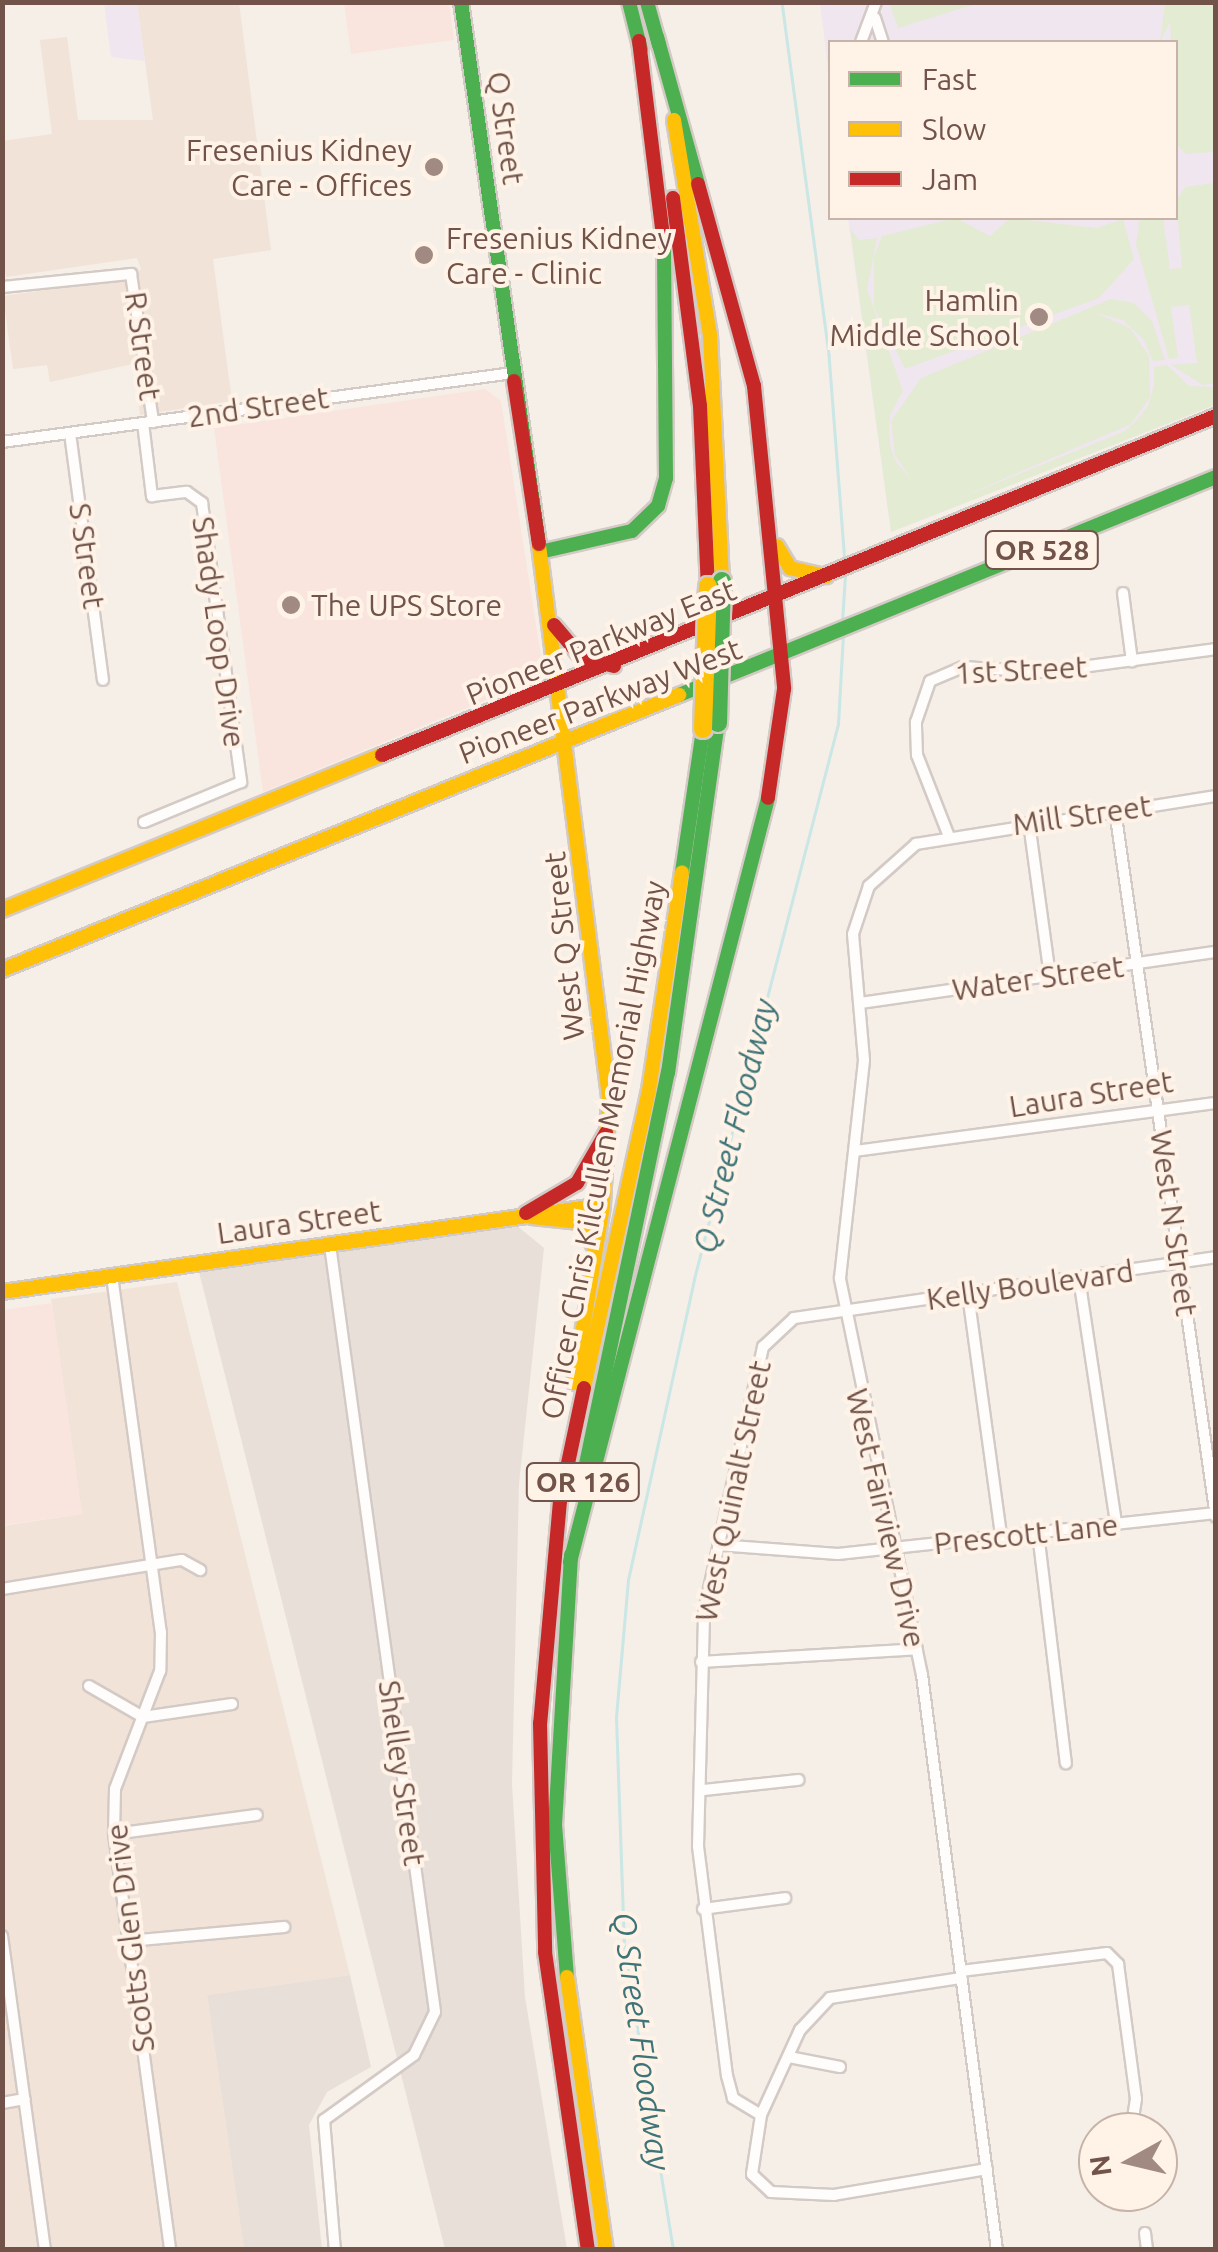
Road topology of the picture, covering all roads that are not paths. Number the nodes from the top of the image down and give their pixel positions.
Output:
1 (460, 2) edge
2 (629, 2) edge
3 (647, 2) edge
4 (876, 2) edge
5 (874, 18) junction
6 (648, 39) junction
7 (861, 40) edge
8 (882, 40) edge
9 (2, 288) edge
10 (514, 376) junction
11 (1216, 416) edge
12 (148, 422) junction
13 (70, 433) junction
14 (2, 442) edge
15 (1216, 477) edge
16 (773, 537) junction
17 (540, 548) junction
18 (826, 576) junction
19 (1123, 594) dead end
20 (778, 600) junction
21 (551, 622) junction
22 (1216, 649) edge
23 (784, 660) junction
24 (1132, 661) junction
25 (617, 667) junction
26 (103, 680) dead end
27 (562, 690) junction
28 (710, 726) junction
29 (569, 741) junction
30 (1216, 796) edge
31 (1115, 810) junction
32 (144, 822) dead end
33 (1028, 823) junction
34 (948, 834) junction
35 (2, 910) edge
36 (1216, 952) edge
37 (1137, 964) junction
38 (2, 970) edge
39 (1050, 976) junction
40 (860, 1003) junction
41 (1216, 1102) edge
42 (1158, 1111) junction
43 (610, 1123) junction
44 (855, 1152) junction
45 (602, 1205) junction
46 (532, 1217) junction
47 (510, 1220) junction
48 (330, 1245) junction
49 (596, 1250) junction
50 (1216, 1258) edge
51 (1180, 1263) junction
52 (112, 1276) junction
53 (1079, 1278) junction
54 (2, 1292) edge
55 (968, 1294) junction
56 (845, 1311) junction
57 (560, 1501) junction
58 (1215, 1514) edge
59 (1116, 1524) junction
60 (1038, 1533) junction
61 (1001, 1536) junction
62 (718, 1545) junction
63 (894, 1548) junction
64 (570, 1562) junction
65 (151, 1566) junction
66 (200, 1570) dead end
67 (2, 1589) edge
68 (917, 1649) junction
69 (702, 1662) junction
70 (89, 1686) dead end
71 (232, 1704) dead end
72 (143, 1717) junction
73 (1066, 1763) dead end
74 (798, 1780) dead end
75 (704, 1790) junction
76 (257, 1815) dead end
77 (114, 1834) junction
78 (785, 1898) dead end
79 (703, 1909) junction
80 (284, 1927) dead end
81 (2, 1936) edge
82 (128, 1940) junction
83 (961, 1974) junction
84 (789, 2057) junction
85 (840, 2067) dead end
86 (24, 2100) junction
87 (2, 2102) edge
88 (1131, 2112) edge
89 (761, 2115) junction
90 (987, 2169) junction
91 (1145, 2233) dead end
92 (46, 2250) edge
93 (170, 2250) edge
94 (335, 2250) edge
95 (588, 2250) edge
96 (606, 2250) edge
97 (997, 2250) edge
98 (1148, 2250) edge

1 - 10 main road, Q Street
2 - 6 main road, Officer Chris Kilcullen Memorial Highway / OR 126
3 - 6 main road, Officer Chris Kilcullen Memorial Highway / OR 126
4 - 5 street
5 - 7 street
5 - 8 street
6 - 16 main road
6 - 17 main road
6 - 28 main road, Officer Chris Kilcullen Memorial Highway / OR 126, bridge
9 - 12 street, R Street
10 - 12 street, 2nd Street
10 - 17 main road, Q Street
11 - 18 main road, Pioneer Parkway East / OR 528
12 - 13 street, 2nd Street
12 - 32 street, Shady Loop Drive
13 - 14 street, 2nd Street
13 - 26 street, S Street
15 - 23 main road, Pioneer Parkway West / OR 528
16 - 18 main road
16 - 20 main road
17 - 21 main road, Q Street
18 - 20 main road, Pioneer Parkway East / OR 528
19 - 24 street
20 - 23 main road
20 - 25 main road, Pioneer Parkway East / OR 528
21 - 25 main road
21 - 27 main road, Q Street
22 - 24 street, 1st Street
23 - 29 main road, Pioneer Parkway West / OR 528
23 - 64 main road
24 - 34 street, 1st Street
25 - 27 main road, Pioneer Parkway East / OR 528
27 - 29 main road, Q Street
27 - 35 main road, Pioneer Parkway East
28 - 57 main road, Officer Chris Kilcullen Memorial Highway / OR 126
28 - 64 main road, Officer Chris Kilcullen Memorial Highway / OR 126
29 - 38 main road, Pioneer Parkway West
29 - 43 main road, West Q Street
30 - 31 street, Mill Street
31 - 33 street, Mill Street
31 - 37 street, West N Street
33 - 34 street, Mill Street
33 - 39 street
34 - 40 street, West Fairview Drive
36 - 37 street, Water Street
37 - 39 street, Water Street
37 - 42 street, West N Street
39 - 40 street, Water Street
40 - 44 street, West Fairview Drive
41 - 42 street, Laura Street
42 - 44 street, Laura Street
42 - 51 street, West N Street
43 - 45 main road, West Q Street
43 - 47 main road
44 - 56 street, West Fairview Drive
45 - 46 main road, Laura Street
45 - 49 main road, West Q Street
46 - 47 main road, Laura Street
46 - 49 main road
47 - 48 main road, Laura Street
48 - 52 main road, Laura Street
48 - 94 street, Shelley Street
49 - 57 main road, West Q Street
50 - 51 street, Kelly Boulevard
51 - 53 street, Kelly Boulevard
51 - 58 street, West N Street
52 - 54 main road, Laura Street
52 - 65 street, Scotts Glen Drive
53 - 55 street, Kelly Boulevard
53 - 59 street
55 - 56 street, Kelly Boulevard
55 - 61 street
56 - 62 street, West Quinalt Street
56 - 63 street, West Fairview Drive
57 - 95 main road, Officer Chris Kilcullen Memorial Highway / OR 126
58 - 59 street, Prescott Lane
59 - 60 street, Prescott Lane
60 - 61 street, Prescott Lane
60 - 73 street
61 - 63 street, Prescott Lane
62 - 63 street, Prescott Lane
62 - 69 street, West Quinalt Street
63 - 68 street, West Fairview Drive
64 - 96 main road, Officer Chris Kilcullen Memorial Highway / OR 126
65 - 66 street
65 - 67 street
65 - 72 street, Scotts Glen Drive
68 - 69 street
68 - 83 street, West Fairview Drive
69 - 75 street, West Quinalt Street
70 - 72 street
71 - 72 street
72 - 77 street, Scotts Glen Drive
74 - 75 street
75 - 79 street, West Quinalt Street
76 - 77 street
77 - 82 street, Scotts Glen Drive
78 - 79 street
79 - 89 street, West Quinalt Street
80 - 82 street
81 - 86 street
82 - 93 street, Scotts Glen Drive
83 - 84 street
83 - 88 street
83 - 90 street, West Fairview Drive
84 - 85 street
84 - 89 street
86 - 87 street
86 - 92 street
89 - 90 street
90 - 97 street, West Fairview Drive
91 - 98 street

